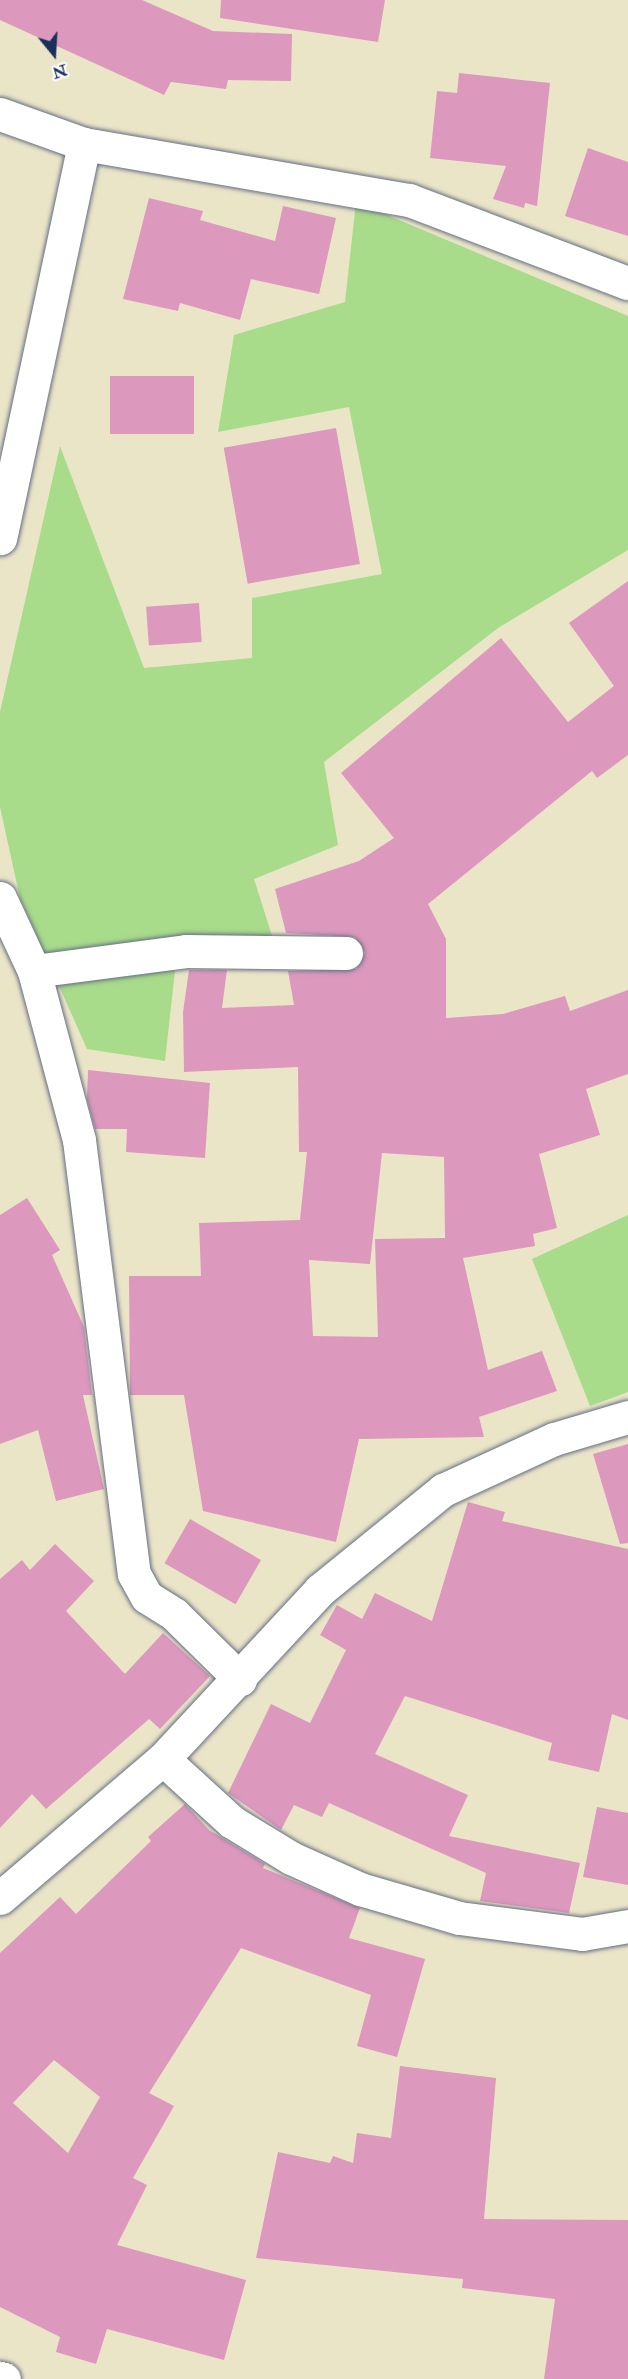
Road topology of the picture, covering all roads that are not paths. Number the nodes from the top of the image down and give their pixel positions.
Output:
1 (0, 114) edge
2 (84, 144) junction
3 (628, 283) edge
4 (0, 538) edge
5 (0, 898) edge
6 (346, 953) dead end
7 (34, 971) junction
8 (628, 1417) edge
9 (240, 1679) junction
10 (163, 1759) junction
11 (0, 1898) edge
12 (628, 1926) edge

1 - 2 street
2 - 3 street
2 - 4 street
5 - 7 street
6 - 7 street
7 - 9 street
8 - 9 street
9 - 10 street
10 - 11 street
10 - 12 street

